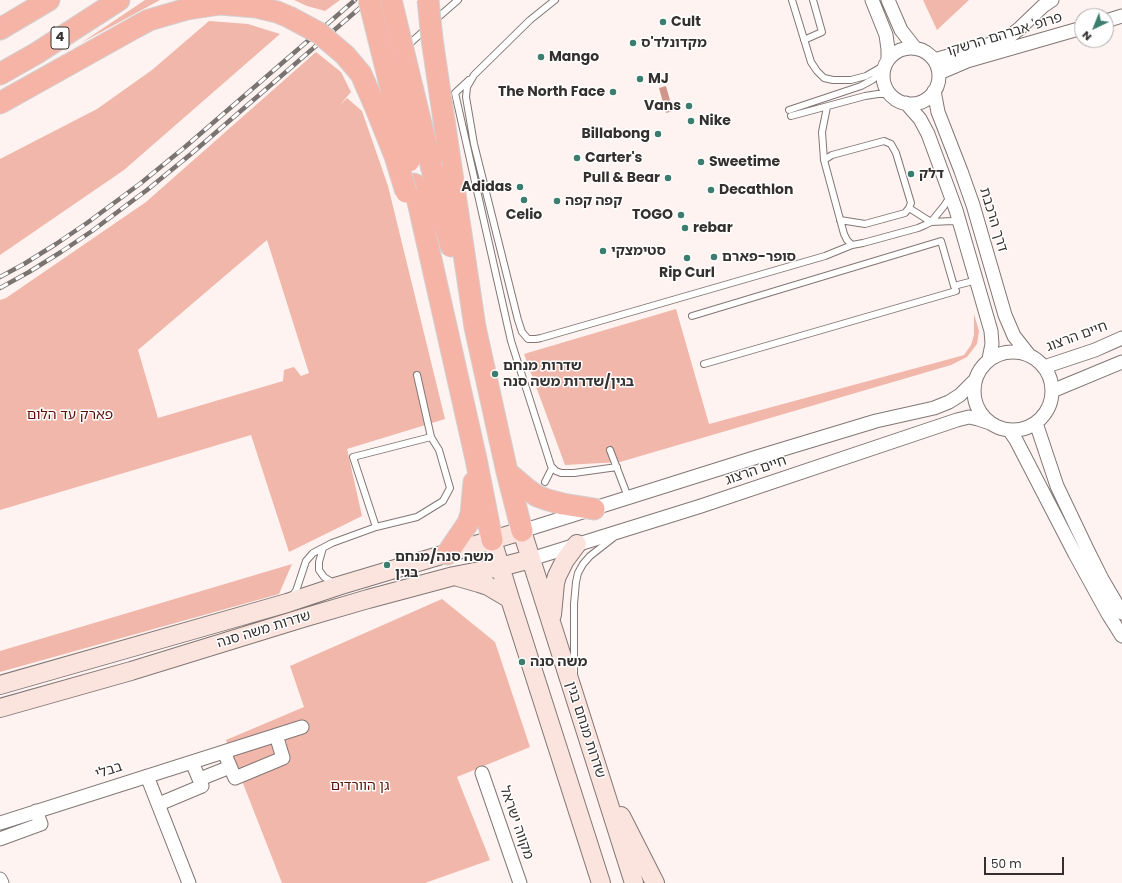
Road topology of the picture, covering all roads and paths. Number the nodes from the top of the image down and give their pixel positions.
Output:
1 (41, 0) edge
2 (49, 0) edge
3 (119, 0) edge
4 (369, 0) edge
5 (392, 0) edge
6 (428, 0) edge
7 (458, 0) edge
8 (555, 0) edge
9 (792, 0) edge
10 (813, 0) edge
11 (872, 0) edge
12 (888, 0) edge
13 (1052, 0) edge
14 (21, 17) junction
15 (0, 29) edge
16 (1074, 30) edge
17 (371, 36) dead end
18 (804, 40) junction
19 (915, 48) junction
20 (397, 54) dead end
21 (934, 60) junction
22 (885, 66) junction
23 (382, 68) dead end
24 (938, 73) junction
25 (0, 74) edge
26 (474, 75) junction
27 (934, 91) junction
28 (890, 94) junction
29 (0, 102) edge
30 (906, 103) junction
31 (827, 106) junction
32 (788, 110) dead end
33 (791, 116) dead end
34 (824, 160) junction
35 (410, 188) junction
36 (951, 195) junction
37 (909, 208) junction
38 (840, 220) junction
39 (931, 222) junction
40 (960, 223) junction
41 (852, 245) junction
42 (977, 280) junction
43 (954, 286) junction
44 (692, 316) dead end
45 (475, 327) junction
46 (1122, 338) edge
47 (1028, 355) junction
48 (990, 359) junction
49 (1122, 362) edge
50 (704, 364) dead end
51 (1044, 367) junction
52 (417, 375) dead end
53 (974, 381) junction
54 (1052, 391) junction
55 (1036, 422) junction
56 (990, 423) junction
57 (1009, 430) junction
58 (431, 436) junction
59 (610, 450) dead end
60 (476, 459) junction
61 (617, 467) junction
62 (552, 468) junction
63 (507, 472) junction
64 (545, 482) dead end
65 (628, 497) junction
66 (594, 509) junction
67 (376, 527) junction
68 (624, 530) junction
69 (522, 531) junction
70 (492, 540) junction
71 (577, 544) junction
72 (323, 548) junction
73 (447, 554) junction
74 (531, 559) junction
75 (500, 567) junction
76 (454, 576) junction
77 (338, 586) junction
78 (510, 600) junction
79 (287, 603) junction
80 (1122, 614) edge
81 (552, 626) junction
82 (1122, 636) edge
83 (0, 685) edge
84 (574, 696) junction
85 (0, 708) edge
86 (302, 727) dead end
87 (276, 736) junction
88 (224, 752) junction
89 (192, 762) junction
90 (230, 767) junction
91 (482, 773) dead end
92 (600, 774) junction
93 (147, 776) junction
94 (200, 779) junction
95 (159, 804) junction
96 (36, 811) junction
97 (0, 822) edge
98 (0, 840) edge
99 (0, 879) edge
100 (2, 883) edge
101 (189, 883) edge
102 (520, 883) edge
103 (601, 883) edge
104 (634, 883) edge
105 (655, 883) edge

1 - 14 highway
2 - 14 highway
3 - 25 highway, 4
4 - 35 highway, bridge
5 - 45 highway, bridge
6 - 45 highway, bridge
7 - 20 lane
8 - 26 lane
9 - 18 lane
10 - 18 lane
11 - 22 street
12 - 19 street
13 - 21 street, פרופ' אברהם הרשקו
14 - 15 highway
16 - 24 street, פרופ' אברהם הרשקו
17 - 23 lane
18 - 22 lane
19 - 21 street
19 - 22 street
21 - 24 street
22 - 28 street
22 - 32 lane
24 - 27 street
26 - 41 lane
26 - 62 lane
27 - 30 street
27 - 47 street, דרך הרכבת
28 - 30 street
28 - 31 lane
29 - 35 highway, bridge
30 - 36 street
31 - 33 lane
31 - 34 lane
34 - 37 lane
34 - 38 lane
35 - 60 highway
36 - 39 lane
36 - 40 street
37 - 38 lane
37 - 39 lane
38 - 41 lane
39 - 40 lane
39 - 41 lane
40 - 42 street
42 - 43 lane
42 - 48 street
43 - 44 lane
43 - 50 lane
45 - 63 highway
46 - 51 street, חיים הרצוג
47 - 48 street
47 - 51 street
48 - 53 street
49 - 54 street
51 - 54 street
52 - 58 lane
53 - 56 street
53 - 65 street, חיים הרצוג
54 - 55 street
55 - 57 street
55 - 80 street
56 - 57 street
56 - 68 street, חיים הרצוג
57 - 82 street
58 - 67 lane
58 - 67 lane
59 - 61 lane
60 - 70 highway
60 - 73 highway
61 - 62 lane
61 - 65 lane
62 - 64 lane
63 - 66 highway
63 - 69 highway
65 - 66 street, חיים הרצוג
66 - 69 street, חיים הרצוג
67 - 72 lane
68 - 71 street, חיים הרצוג
68 - 84 lane
69 - 70 main road, שדרות משה סנה
69 - 74 main road, שדרות מנחם בגין
70 - 73 main road, שדרות משה סנה
70 - 75 main road
71 - 74 street, חיים הרצוג
71 - 81 main road
72 - 77 lane
72 - 79 lane
73 - 77 main road, שדרות משה סנה
74 - 75 main road, שדרות משה סנה
74 - 81 main road, שדרות מנחם בגין
75 - 76 main road, שדרות משה סנה
75 - 78 main road
76 - 78 main road
76 - 85 main road, שדרות משה סנה
77 - 79 main road, שדרות משה סנה
78 - 103 main road
79 - 83 main road, שדרות משה סנה
81 - 84 main road, שדרות מנחם בגין
84 - 92 main road, שדרות מנחם בגין
86 - 87 street, בבלי
87 - 88 street, בבלי
87 - 90 street
88 - 89 street, בבלי
88 - 90 street
89 - 93 street, בבלי
89 - 94 street
90 - 94 street
91 - 102 street, מקווה ישראל
92 - 104 main road, שדרות מנחם בגין
92 - 105 main road
93 - 95 street
93 - 96 street, בבלי
94 - 95 street
95 - 101 street
96 - 97 street, בבלי
96 - 98 street
99 - 100 street

